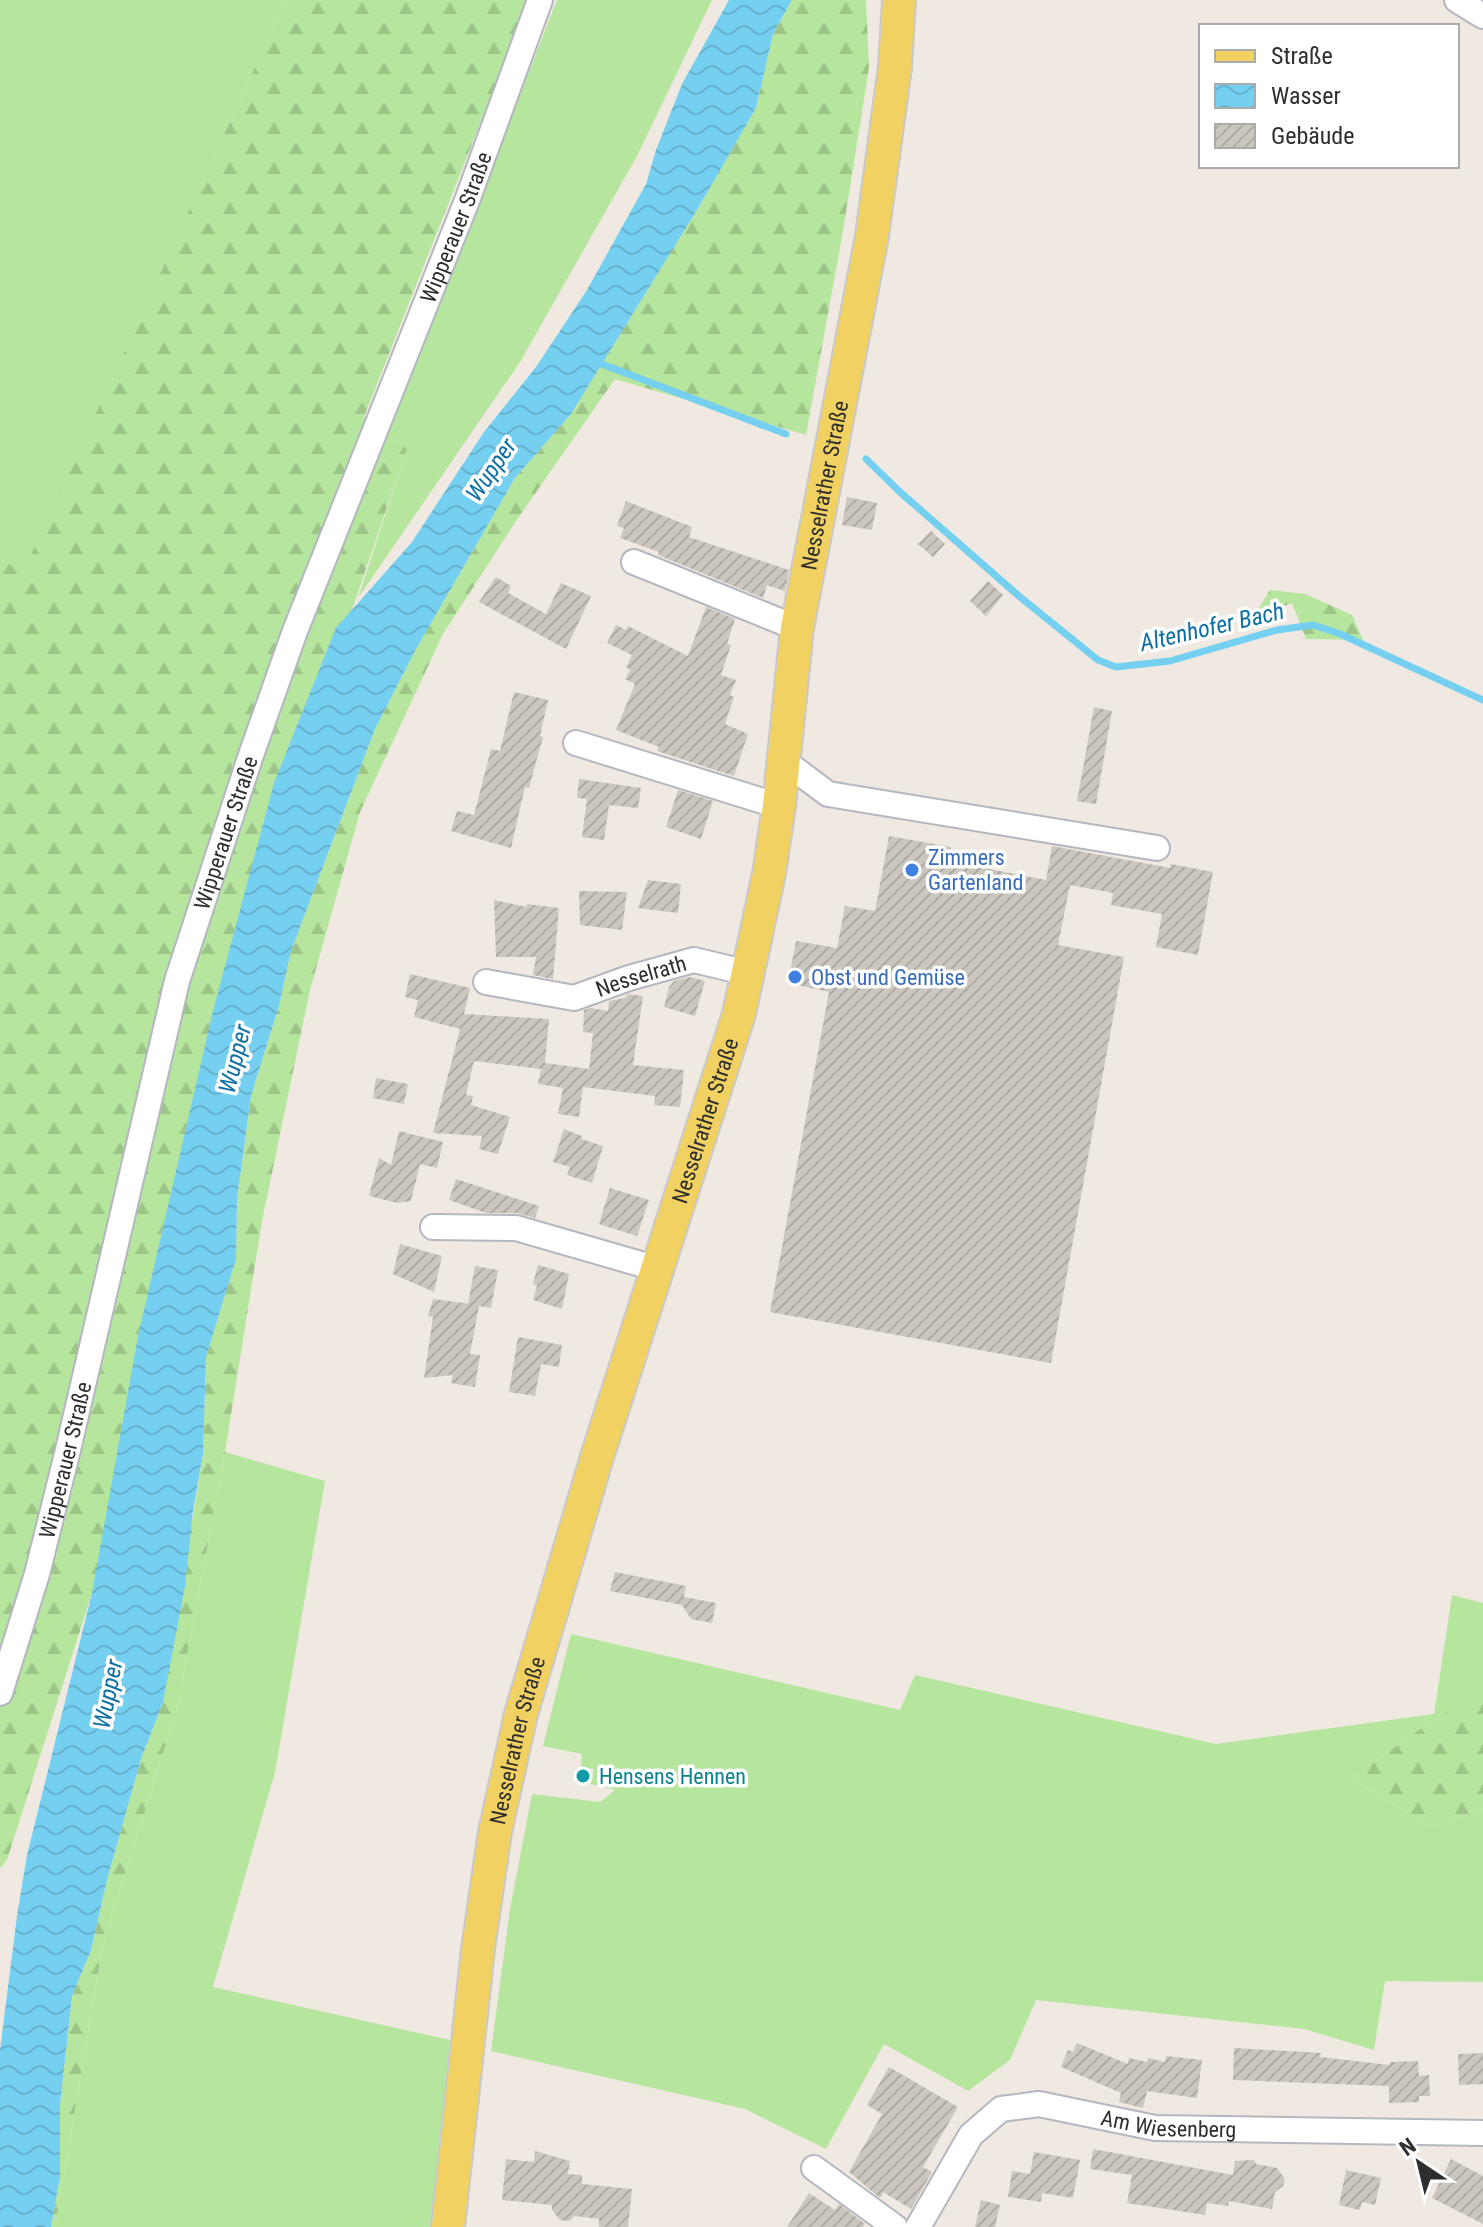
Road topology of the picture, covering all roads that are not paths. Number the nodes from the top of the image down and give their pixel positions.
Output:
1 (540, 0) edge
2 (899, 0) edge
3 (1457, 0) edge
4 (1483, 16) edge
5 (634, 562) dead end
6 (797, 628) junction
7 (576, 743) dead end
8 (784, 761) junction
9 (779, 806) junction
10 (1157, 848) dead end
11 (748, 973) junction
12 (486, 982) dead end
13 (433, 1227) dead end
14 (658, 1269) junction
15 (0, 1693) edge
16 (1483, 2133) edge
17 (814, 2168) dead end
18 (448, 2227) edge
19 (895, 2227) edge
20 (918, 2227) edge

1 - 15 street, Wipperauer Straße
2 - 6 main road, Nesselrather Straße
3 - 4 street
5 - 6 street
6 - 8 main road, Nesselrather Straße
7 - 9 street
8 - 9 main road, Nesselrather Straße
8 - 10 street
9 - 11 main road, Nesselrather Straße
11 - 12 street, Nesselrath
11 - 14 main road, Nesselrather Straße
13 - 14 street
14 - 18 main road, Nesselrather Straße
16 - 20 street, Am Wiesenberg
17 - 19 street

